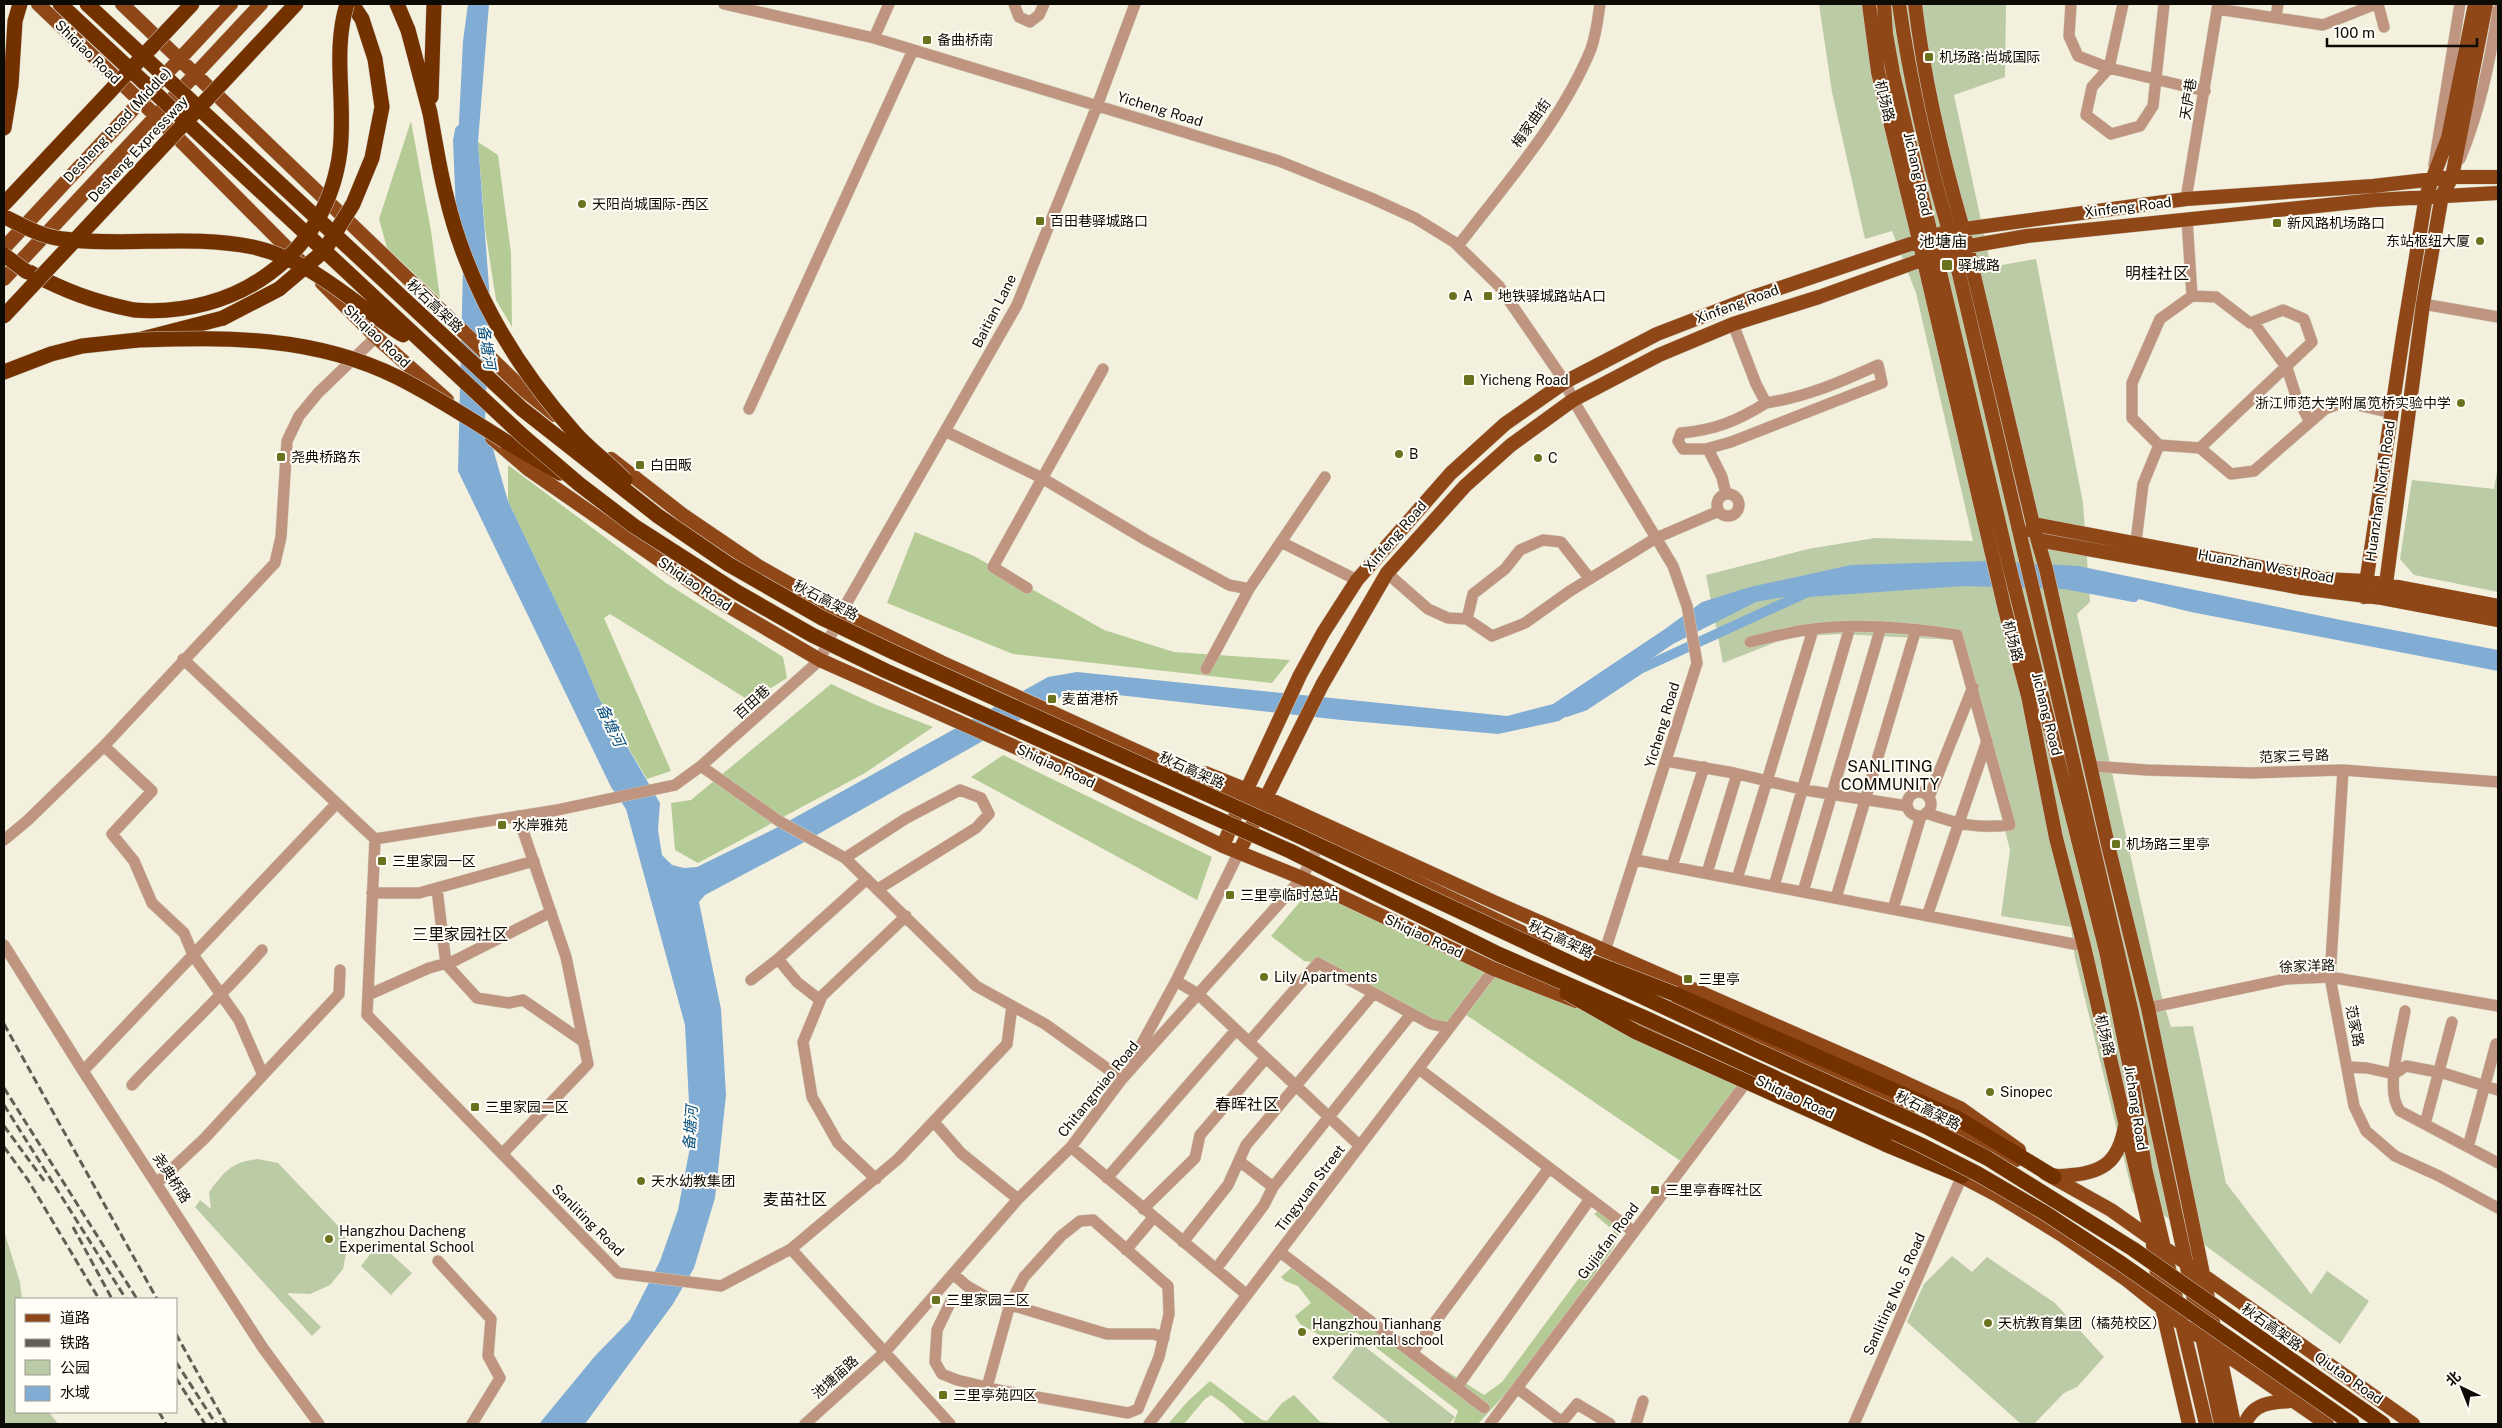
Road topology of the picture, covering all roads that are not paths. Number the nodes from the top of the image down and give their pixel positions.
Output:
1 (20, 4) edge
2 (38, 4) edge
3 (60, 4) edge
4 (87, 4) edge
5 (122, 4) edge
6 (192, 4) edge
7 (231, 4) edge
8 (261, 4) edge
9 (296, 4) edge
10 (347, 4) edge
11 (352, 4) edge
12 (397, 4) edge
13 (434, 4) edge
14 (724, 4) edge
15 (889, 4) edge
16 (1014, 4) edge
17 (1044, 4) edge
18 (1135, 4) edge
19 (1600, 4) edge
20 (1869, 4) edge
21 (1884, 4) edge
22 (1899, 4) edge
23 (1915, 4) edge
24 (2071, 4) edge
25 (2123, 4) edge
26 (2164, 4) edge
27 (2278, 4) edge
28 (2377, 4) edge
29 (2460, 4) edge
30 (2475, 4) edge
31 (2486, 4) edge
32 (2218, 6) edge
33 (2498, 10) edge
34 (2276, 17) junction
35 (2384, 27) dead end
36 (874, 38) junction
37 (913, 50) junction
38 (180, 58) junction
39 (2109, 68) junction
40 (196, 73) junction
41 (2154, 79) junction
42 (2205, 90) junction
43 (140, 102) junction
44 (1097, 106) junction
45 (430, 113) junction
46 (156, 116) junction
47 (4, 128) edge
48 (2452, 177) junction
49 (2498, 177) edge
50 (2432, 178) junction
51 (2498, 194) edge
52 (2442, 195) junction
53 (2426, 196) junction
54 (2186, 199) junction
55 (4, 204) edge
56 (4, 216) edge
57 (2187, 219) junction
58 (1963, 229) junction
59 (1949, 230) junction
60 (1926, 237) junction
61 (1458, 246) junction
62 (1968, 246) junction
63 (4, 248) edge
64 (1952, 249) junction
65 (4, 255) edge
66 (1936, 255) junction
67 (1922, 259) junction
68 (4, 279) edge
69 (2192, 296) junction
70 (2423, 304) junction
71 (4, 316) edge
72 (2498, 317) edge
73 (2253, 322) junction
74 (1733, 324) junction
75 (376, 337) junction
76 (138, 340) junction
77 (434, 354) junction
78 (2287, 368) junction
79 (1103, 369) dead end
80 (4, 372) edge
81 (1565, 382) junction
82 (1573, 400) junction
83 (1766, 403) junction
84 (749, 409) dead end
85 (2392, 413) junction
86 (2310, 422) junction
87 (945, 431) junction
88 (2159, 445) junction
89 (2200, 448) junction
90 (1708, 449) junction
91 (1325, 477) dead end
92 (1042, 478) junction
93 (579, 484) junction
94 (1726, 494) junction
95 (1719, 511) junction
96 (658, 516) junction
97 (2033, 524) junction
98 (1656, 538) junction
99 (2038, 540) junction
100 (1281, 542) junction
101 (2136, 542) junction
102 (2027, 562) junction
103 (1386, 573) junction
104 (1590, 579) junction
105 (1357, 580) junction
106 (2366, 581) junction
107 (1027, 588) dead end
108 (1249, 588) junction
109 (2384, 591) junction
110 (2364, 597) junction
111 (2498, 606) edge
112 (841, 613) junction
113 (1467, 619) junction
114 (2498, 620) edge
115 (1850, 627) junction
116 (1881, 627) junction
117 (1916, 629) junction
118 (1813, 630) junction
119 (1750, 642) dead end
120 (183, 659) junction
121 (820, 660) junction
122 (1206, 669) dead end
123 (1973, 687) junction
124 (1987, 741) junction
125 (104, 746) junction
126 (1666, 761) junction
127 (701, 766) junction
128 (2092, 766) junction
129 (1704, 767) junction
130 (2343, 770) junction
131 (1737, 774) junction
132 (1767, 781) junction
133 (2498, 782) edge
134 (1803, 790) junction
135 (1244, 795) junction
136 (1832, 795) junction
137 (1929, 797) junction
138 (1866, 801) junction
139 (1265, 803) junction
140 (336, 804) junction
141 (1908, 806) junction
142 (1924, 814) junction
143 (518, 816) junction
144 (1959, 824) junction
145 (1323, 836) junction
146 (375, 839) junction
147 (4, 840) edge
148 (1223, 846) junction
149 (1238, 852) junction
150 (845, 858) junction
151 (1636, 860) junction
152 (534, 861) junction
153 (1672, 866) junction
154 (1707, 873) junction
155 (1302, 878) junction
156 (867, 879) junction
157 (1737, 879) junction
158 (1774, 886) junction
159 (437, 889) junction
160 (878, 889) junction
161 (1803, 892) junction
162 (372, 893) junction
163 (1836, 898) junction
164 (1893, 910) junction
165 (551, 912) junction
166 (906, 916) junction
167 (1927, 916) junction
168 (1512, 934) junction
169 (4, 945) edge
170 (2084, 946) junction
171 (262, 950) dead end
172 (1605, 951) junction
173 (1498, 954) junction
174 (193, 955) junction
175 (778, 959) junction
176 (446, 964) junction
177 (1494, 969) junction
178 (340, 970) dead end
179 (1605, 972) junction
180 (2330, 977) junction
181 (751, 980) dead end
182 (1176, 981) junction
183 (1198, 994) junction
184 (1373, 994) junction
185 (368, 995) junction
186 (222, 996) junction
187 (820, 1000) junction
188 (1012, 1006) junction
189 (2498, 1006) edge
190 (2148, 1008) junction
191 (2405, 1011) dead end
192 (1411, 1014) junction
193 (2452, 1022) dead end
194 (1450, 1028) junction
195 (1236, 1030) junction
196 (584, 1042) junction
197 (1249, 1042) junction
198 (2496, 1044) dead end
199 (2107, 1046) junction
200 (1266, 1058) junction
201 (2348, 1067) junction
202 (1419, 1069) junction
203 (83, 1071) junction
204 (2131, 1073) junction
205 (2439, 1073) junction
206 (2394, 1074) junction
207 (263, 1075) junction
208 (1751, 1076) junction
209 (1122, 1079) junction
210 (132, 1085) dead end
211 (1296, 1086) junction
212 (2484, 1086) junction
213 (2498, 1090) edge
214 (1330, 1118) junction
215 (934, 1122) junction
216 (2125, 1123) junction
217 (2425, 1124) junction
218 (1360, 1146) junction
219 (1071, 1147) junction
220 (2468, 1147) junction
221 (502, 1154) junction
222 (1239, 1161) junction
223 (2498, 1163) edge
224 (1549, 1168) junction
225 (1962, 1176) junction
226 (2054, 1177) junction
227 (1107, 1178) junction
228 (876, 1179) junction
229 (157, 1183) junction
230 (1273, 1187) junction
231 (1018, 1199) junction
232 (1590, 1199) junction
233 (2498, 1208) edge
234 (1143, 1209) junction
235 (1153, 1218) junction
236 (1634, 1232) junction
237 (2152, 1238) junction
238 (1183, 1242) junction
239 (2166, 1248) junction
240 (791, 1249) junction
241 (1126, 1250) junction
242 (1280, 1252) junction
243 (438, 1261) dead end
244 (2186, 1264) junction
245 (1216, 1270) junction
246 (953, 1274) junction
247 (2204, 1276) junction
248 (1247, 1295) junction
249 (952, 1300) dead end
250 (1010, 1304) junction
251 (2162, 1308) junction
252 (2183, 1325) junction
253 (1164, 1338) junction
254 (2202, 1338) junction
255 (2220, 1350) junction
256 (885, 1352) junction
257 (1412, 1353) junction
258 (987, 1387) junction
259 (1457, 1387) junction
260 (1517, 1388) junction
261 (1644, 1400) dead end
262 (2293, 1401) junction
263 (1484, 1408) dead end
264 (319, 1424) edge
265 (472, 1424) edge
266 (805, 1424) edge
267 (950, 1424) edge
268 (1149, 1424) edge
269 (1490, 1424) edge
270 (1610, 1424) edge
271 (1636, 1424) edge
272 (1854, 1424) edge
273 (2189, 1424) edge
274 (2206, 1424) edge
275 (2221, 1424) edge
276 (2234, 1424) edge
277 (2245, 1424) edge
278 (2327, 1424) edge
279 (2352, 1424) edge
280 (2383, 1424) edge
281 (2414, 1424) edge

1 - 47 highway
2 - 43 main road, Shiqiao Road
3 - 77 highway, bridge
4 - 96 highway, 秋石高架路, bridge
5 - 38 main road
6 - 55 highway, bridge
7 - 38 main road, Desheng Road (Middle)
8 - 40 main road, Desheng Road (Middle)
9 - 71 highway, Desheng Expressway, bridge
10 - 65 highway, bridge
11 - 76 highway, bridge
12 - 45 highway
13 - 45 highway
14 - 36 street, Yicheng Road
15 - 36 street
16 - 17 street
18 - 44 street, Baitian Lane
19 - 61 street, 梅家曲街
20 - 60 main road, 机场路
21 - 60 main road, Jichang Road
22 - 59 main road, Jichang Road
23 - 58 main road
24 - 39 street
25 - 39 street
26 - 41 street
27 - 34 street
28 - 34 street
28 - 35 street
29 - 50 street
30 - 50 main road, Huanzhan North Road
31 - 48 main road, Huanzhan North Road
32 - 34 street
32 - 42 street, 天庐巷
33 - 48 street
36 - 37 street, Yicheng Road
37 - 44 street, Yicheng Road
37 - 84 street
38 - 40 main road
38 - 43 main road, Desheng Road (Middle)
39 - 41 street
39 - 41 street
40 - 46 main road, Desheng Road (Middle)
40 - 112 main road
41 - 42 street
42 - 54 street, 天庐巷
43 - 46 main road, Shiqiao Road
43 - 63 main road, Desheng Road (Middle)
44 - 61 street, Yicheng Road
44 - 87 street, Baitian Lane
45 - 96 highway, bridge
46 - 68 main road, Desheng Road (Middle), bridge
46 - 75 main road, Shiqiao Road
48 - 49 main road, Xinfeng Road
48 - 50 main road, Xinfeng Road
48 - 52 main road, Huanzhan North Road
50 - 53 main road, Huanzhan North Road
50 - 54 main road, Xinfeng Road
51 - 52 main road, Xinfeng Road
52 - 53 main road, Xinfeng Road
52 - 70 main road, Huanzhan North Road
53 - 57 main road, Xinfeng Road
53 - 85 main road, Huanzhan North Road
54 - 58 main road, Xinfeng Road
56 - 77 highway, bridge
57 - 62 main road, Xinfeng Road
57 - 69 street
58 - 59 main road, Xinfeng Road
58 - 62 main road
59 - 60 main road, Xinfeng Road
59 - 64 main road, Jichang Road
60 - 66 main road, Jichang Road
60 - 67 main road, 机场路
60 - 81 main road, Xinfeng Road
61 - 81 street, Yicheng Road
62 - 64 main road, Xinfeng Road
62 - 97 main road
64 - 66 main road, Xinfeng Road
64 - 102 main road, Jichang Road
66 - 67 main road, Xinfeng Road
66 - 204 main road, Jichang Road
67 - 74 main road, Xinfeng Road
67 - 170 main road, 机场路
69 - 73 street
69 - 88 street
70 - 72 street
70 - 109 main road, Huanzhan North Road
73 - 78 street
73 - 78 street
74 - 82 main road, Xinfeng Road
74 - 83 street
75 - 120 street
75 - 121 main road, Shiqiao Road, bridge
76 - 80 highway
76 - 93 highway, bridge
77 - 93 highway, bridge
78 - 86 street
78 - 89 street
79 - 92 street
81 - 82 street, Yicheng Road
81 - 105 main road, Xinfeng Road
82 - 98 street, Yicheng Road
82 - 103 main road, Xinfeng Road
83 - 90 street
83 - 90 street
85 - 86 street
85 - 106 main road, Huanzhan North Road
86 - 89 street
87 - 92 street
87 - 112 street, Baitian Lane
88 - 89 street
88 - 101 street
90 - 94 street
91 - 100 street
92 - 107 street
92 - 108 street
93 - 173 highway, bridge
94 - 95 street
94 - 95 street
95 - 98 street
96 - 168 highway, 秋石高架路, bridge
97 - 99 main road
97 - 101 main road, Huanzhan West Road
97 - 102 main road
98 - 104 street
98 - 126 street, Yicheng Road
99 - 110 main road, Huanzhan West Road
99 - 128 main road
100 - 105 street
100 - 108 street
101 - 106 main road, Huanzhan West Road
102 - 244 main road, Jichang Road
103 - 113 street
103 - 139 main road, Xinfeng Road
104 - 113 street
104 - 113 street
105 - 135 main road, Xinfeng Road
106 - 109 main road, Huanzhan West Road
106 - 110 main road, Huanzhan North Road
108 - 122 street
109 - 110 main road, Huanzhan West Road
109 - 111 main road, Huanzhan West Road
109 - 114 main road, Huanzhan West Road
112 - 121 street, 百田巷
112 - 135 main road
115 - 116 street
115 - 118 street
115 - 134 street
116 - 117 street
116 - 136 street
117 - 123 street
117 - 138 street
118 - 119 street
118 - 132 street
120 - 125 street
120 - 140 street
121 - 127 street, 百田巷
121 - 148 main road, Shiqiao Road
123 - 124 street
123 - 137 street
124 - 144 street
124 - 144 street
125 - 147 street
125 - 174 street
126 - 129 street
126 - 151 street, Yicheng Road
127 - 143 street, 百田巷
127 - 150 street
128 - 130 street, 范家三号路
128 - 190 main road
129 - 131 street
129 - 153 street
130 - 133 street, 范家三号路
130 - 180 street, 范家路
131 - 132 street
131 - 154 street
132 - 134 street
132 - 157 street
134 - 136 street
134 - 158 street
135 - 139 main road
135 - 148 main road, Xinfeng Road
136 - 138 street
136 - 161 street
137 - 141 street
137 - 142 street
138 - 141 street
138 - 163 street
139 - 145 main road
139 - 149 main road, Xinfeng Road
139 - 172 main road
140 - 146 street
140 - 174 street
141 - 142 street
142 - 144 street
142 - 164 street
143 - 146 street
143 - 152 street
144 - 167 street
145 - 155 street, Chitangmiao Road
145 - 179 main road
146 - 162 street, Sanliting Road
148 - 149 main road, Shiqiao Road
149 - 155 main road, Shiqiao Road
149 - 182 street
150 - 156 street
150 - 160 street
151 - 153 street
151 - 172 street, Yicheng Road
152 - 159 street
152 - 165 street
153 - 154 street
154 - 157 street
155 - 177 main road, Shiqiao Road
155 - 183 street, Chitangmiao Road
156 - 160 street
156 - 175 street
157 - 158 street
158 - 161 street
159 - 162 street
159 - 176 street
160 - 166 street
161 - 163 street
162 - 185 street, Sanliting Road
163 - 164 street
164 - 167 street
165 - 176 street
165 - 196 street
166 - 187 street
166 - 188 street
167 - 170 street
168 - 226 highway, bridge
168 - 280 highway, 秋石高架路, bridge
169 - 203 street, 尧典桥路
170 - 199 main road, 机场路
171 - 186 street
172 - 179 street, Yicheng Road
172 - 226 main road
173 - 225 highway, bridge
173 - 279 highway, bridge
174 - 186 street
174 - 203 street
175 - 181 street
175 - 187 street
176 - 185 street
176 - 196 street
177 - 194 street, Tingyuan Street
177 - 208 main road, Shiqiao Road
178 - 207 street
179 - 226 main road
180 - 189 street, 徐家洋路
180 - 190 street, 徐家洋路
180 - 201 street, 范家路
182 - 183 street
182 - 209 street
183 - 195 street
183 - 209 street, Chitangmiao Road
184 - 192 street
184 - 197 street
184 - 211 street
185 - 221 street, Sanliting Road
186 - 207 street
186 - 210 street
187 - 228 street
188 - 209 street
188 - 215 street, Sanliting Road
190 - 247 main road
191 - 206 street
192 - 194 street
192 - 214 street
193 - 205 street
194 - 202 street, Tingyuan Street
195 - 197 street
195 - 227 street
196 - 221 street
197 - 200 street
198 - 212 street
199 - 204 main road
199 - 216 main road, 机场路
200 - 211 street
200 - 234 street
201 - 206 street
201 - 233 street, 范家路
202 - 218 street, Tingyuan Street
202 - 224 street
203 - 229 street, 尧典桥路
204 - 239 main road, Jichang Road
205 - 206 street
205 - 212 street
205 - 217 street
206 - 217 street
207 - 229 street
208 - 225 main road, Shiqiao Road
208 - 236 street, Gujiafan Road
209 - 219 street, Chitangmiao Road
211 - 214 street
211 - 222 street
212 - 213 street
212 - 220 street
214 - 218 street
214 - 230 street
215 - 228 street, Sanliting Road
215 - 231 street
216 - 226 main road
216 - 237 main road, 机场路
217 - 220 street
218 - 242 street, Tingyuan Street
219 - 227 street
219 - 231 street, Chitangmiao Road
220 - 223 street
221 - 240 street, Sanliting Road
222 - 230 street
222 - 238 street
224 - 232 street
224 - 257 street
225 - 251 main road, Shiqiao Road
225 - 272 street, Sanliting No. 5 Road
226 - 237 main road
227 - 234 street
228 - 240 street, Sanliting Road
229 - 264 street, 尧典桥路
230 - 245 street
231 - 246 street, Chitangmiao Road
232 - 236 street
232 - 259 street
234 - 235 street
235 - 238 street
235 - 241 street
236 - 260 street, Gujiafan Road
237 - 239 main road
237 - 251 main road, 机场路
238 - 245 street
239 - 244 main road
239 - 252 main road, Jichang Road
240 - 256 street
241 - 250 street
241 - 253 street
242 - 248 street, Tingyuan Street
242 - 257 street
243 - 265 street
244 - 247 main road, Qiutao Road
244 - 254 main road, Jichang Road
245 - 248 street
246 - 250 street
246 - 256 street, Chitangmiao Road
247 - 255 main road
247 - 281 main road, Qiutao Road
248 - 268 street, Tingyuan Street
249 - 258 street
250 - 253 street
250 - 258 street
251 - 252 main road, Shiqiao Road
251 - 273 main road, 机场路
252 - 254 main road, Shiqiao Road
252 - 274 main road, Jichang Road
253 - 258 street
254 - 255 main road
254 - 275 main road, Jichang Road
255 - 262 main road
255 - 276 main road
256 - 266 street, 池塘庙路
256 - 267 street
257 - 259 street
259 - 263 street
260 - 269 street, Gujiafan Road
260 - 270 street
261 - 271 street
262 - 277 main road
262 - 278 main road

